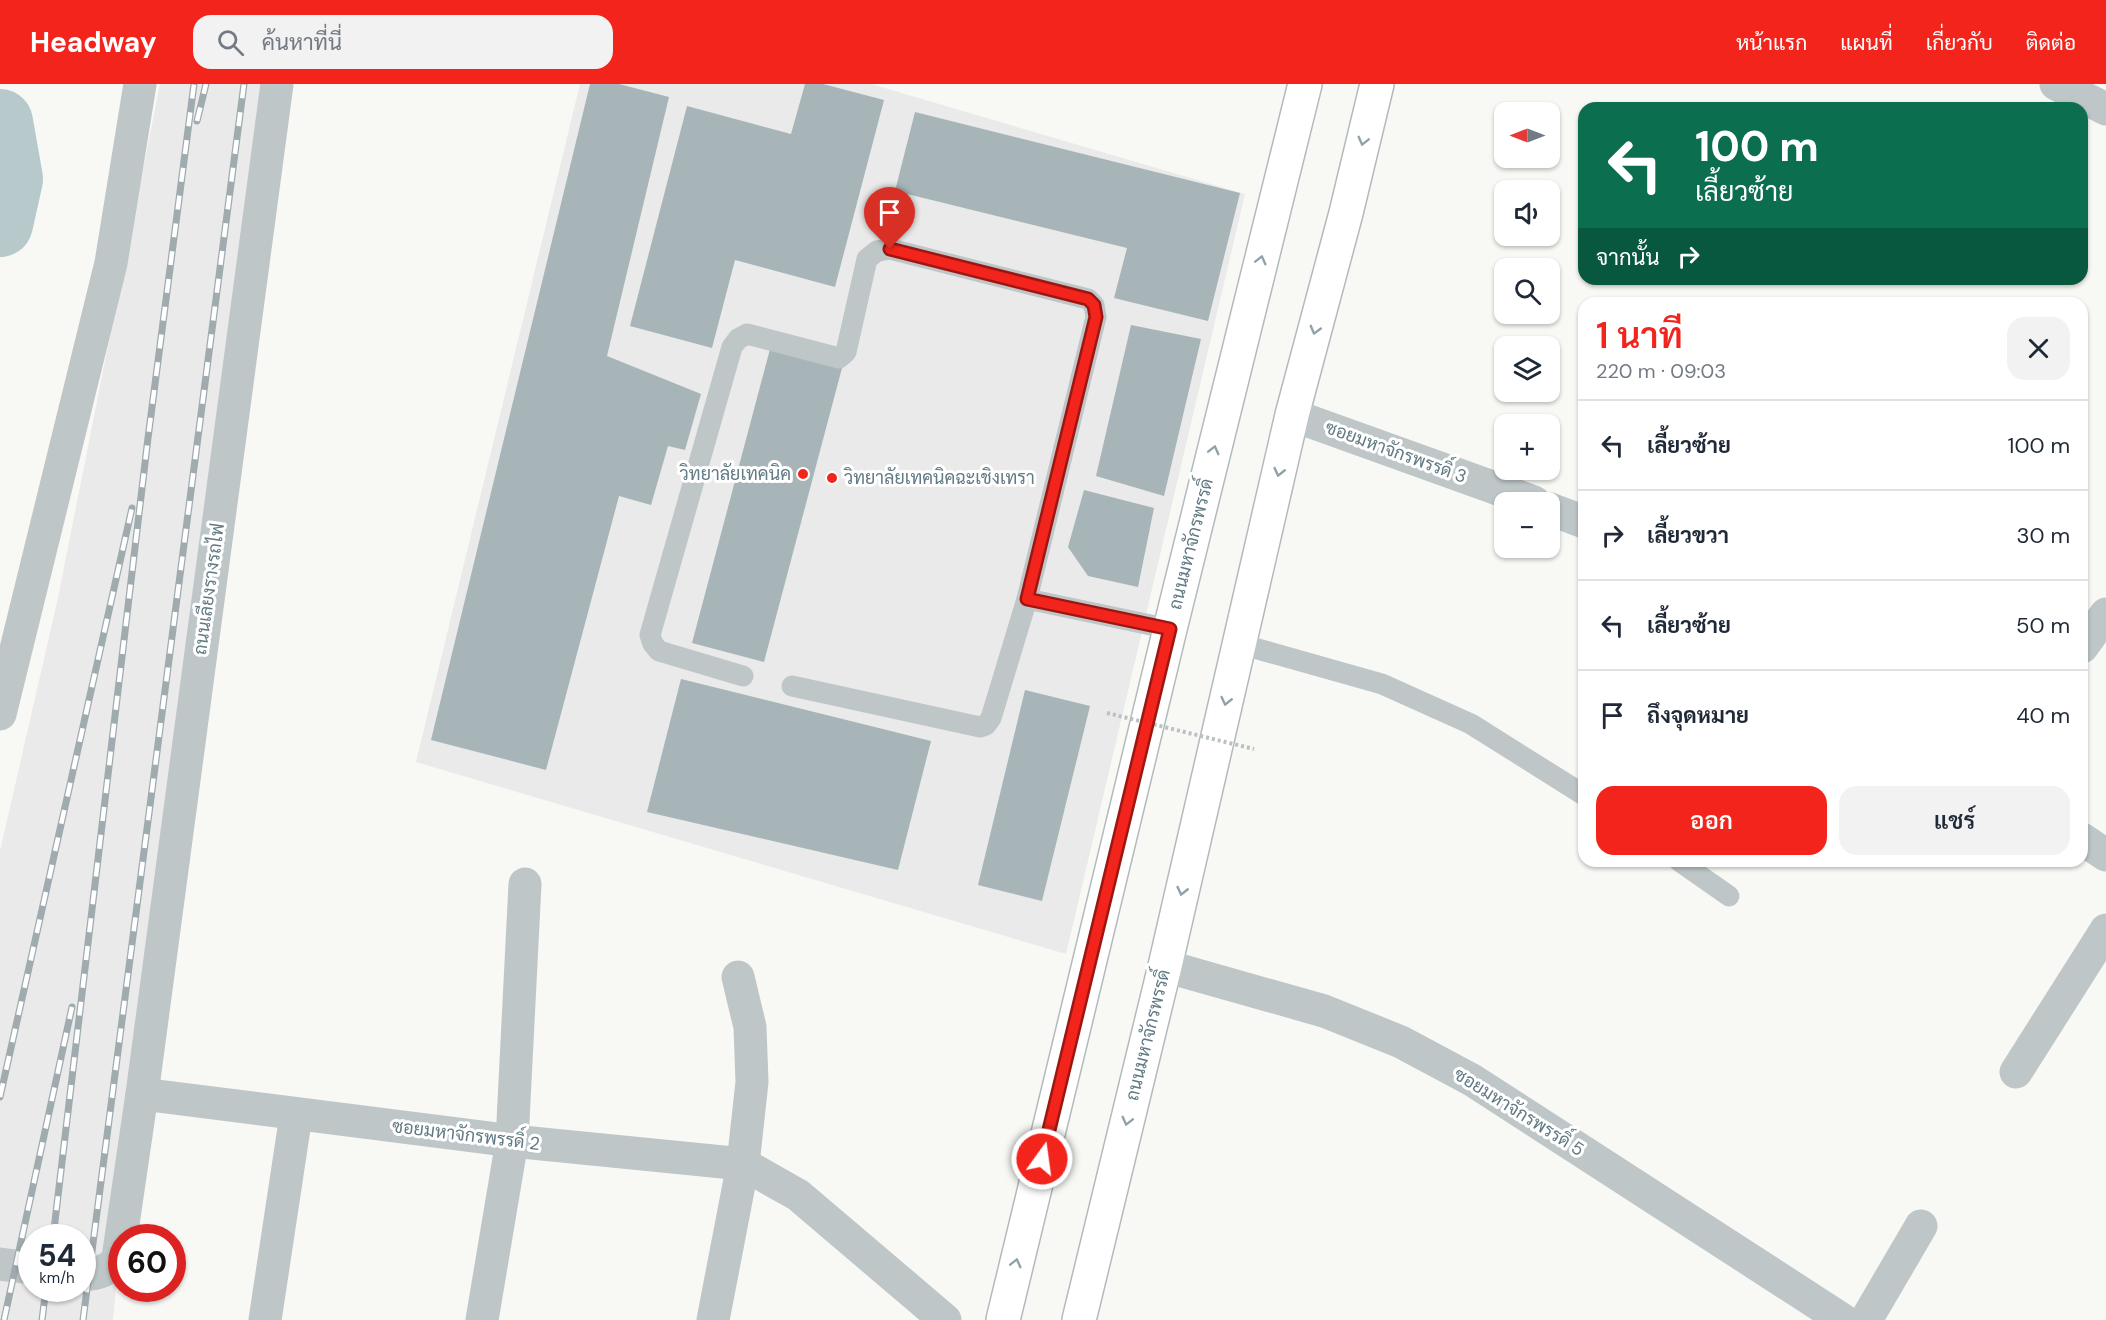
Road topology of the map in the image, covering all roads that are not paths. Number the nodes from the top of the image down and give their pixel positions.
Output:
1 (140, 84) edge
2 (277, 84) edge
3 (1305, 84) edge
4 (1377, 84) edge
5 (2056, 84) edge
6 (2106, 109) edge
7 (1292, 415) junction
8 (1506, 492) edge
9 (1560, 513) edge
10 (1578, 520) edge
11 (1027, 599) junction
12 (2106, 614) edge
13 (1170, 629) junction
14 (2088, 639) edge
15 (1240, 644) junction
16 (743, 676) dead end
17 (792, 686) dead end
18 (0, 714) edge
19 (1578, 791) edge
20 (2088, 843) edge
21 (2106, 855) edge
22 (1688, 867) edge
23 (525, 884) dead end
24 (1729, 896) dead end
25 (2106, 930) edge
26 (1165, 966) junction
27 (738, 977) dead end
28 (2016, 1072) dead end
29 (142, 1094) junction
30 (296, 1115) junction
31 (512, 1141) junction
32 (743, 1164) junction
33 (1921, 1226) dead end
34 (0, 1264) edge
35 (18, 1266) edge
36 (96, 1273) edge
37 (265, 1320) edge
38 (482, 1320) edge
39 (713, 1320) edge
40 (945, 1320) edge
41 (1003, 1320) edge
42 (1078, 1320) edge
43 (1843, 1320) edge
44 (1866, 1320) edge

1 - 18 street
2 - 29 street, ถนนเลียงรางรถไฟ
13 -> 3 main road, ถนนมหาจักรพรรดิ์
4 -> 7 main road, ถนนมหาจักรพรรดิ์
5 - 6 street
7 - 8 street, ซอยมหาจักรพรรดิ์ 3
7 -> 15 main road, ถนนมหาจักรพรรดิ์
9 - 10 street
11 - 13 lane
11 - 16 lane
11 - 17 lane
12 - 14 street
41 -> 13 main road, ถนนมหาจักรพรรดิ์
15 - 19 lane
15 -> 26 main road, ถนนมหาจักรพรรดิ์
20 - 21 street
22 - 24 lane
23 - 31 street
25 - 28 street
26 -> 42 main road, ถนนมหาจักรพรรดิ์
26 - 43 street, ซอยมหาจักรพรรดิ์ 5
27 - 32 street
29 - 30 street, ซอยมหาจักรพรรดิ์ 2
29 - 36 street
30 - 31 street, ซอยมหาจักรพรรดิ์ 2
30 - 37 street
31 - 32 street, ซอยมหาจักรพรรดิ์ 2
31 - 38 street
32 - 39 street
32 - 40 street, ซอยมหาจักรพรรดิ์ 2
33 - 44 street
34 - 35 street

